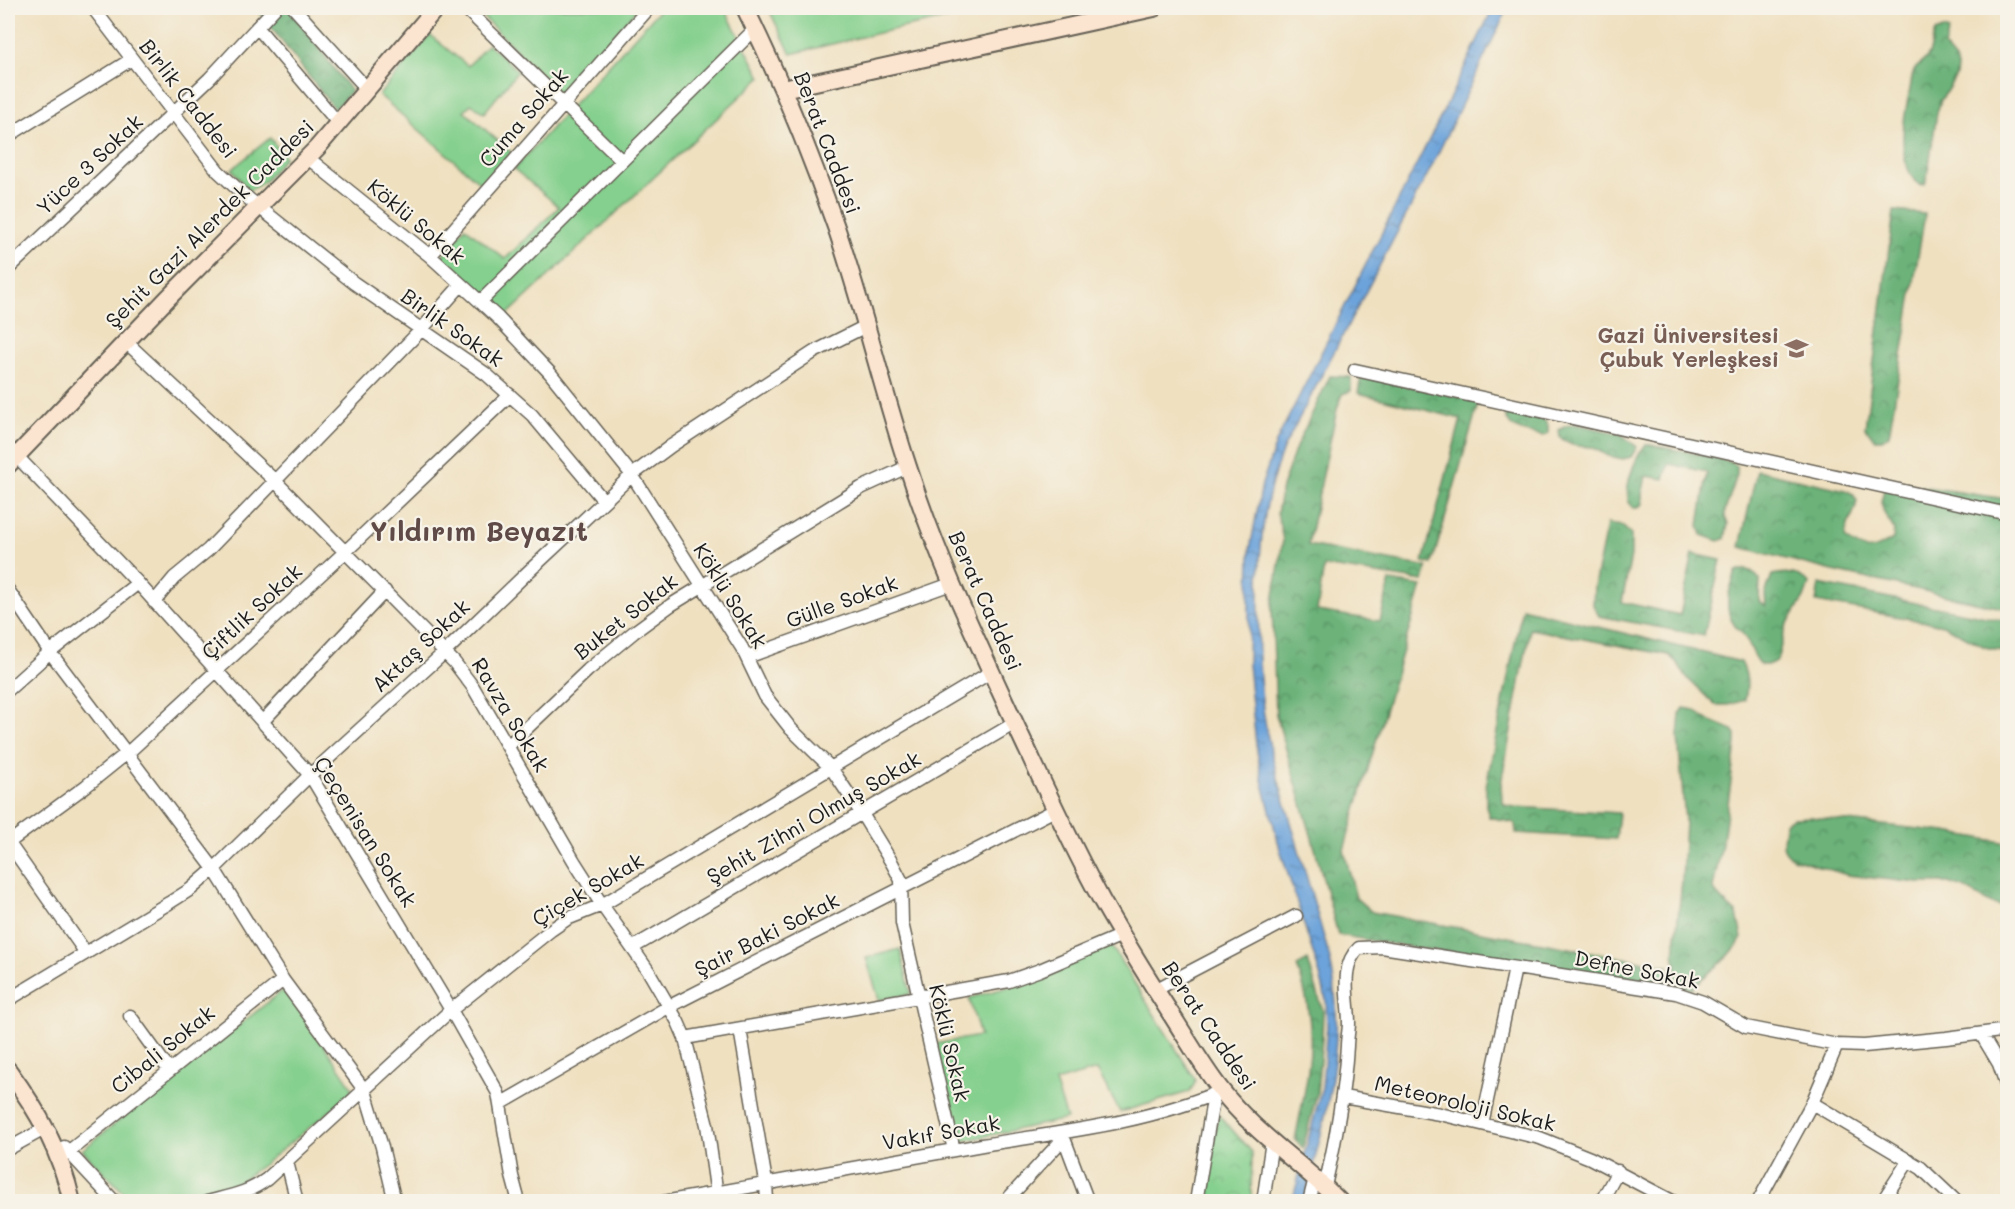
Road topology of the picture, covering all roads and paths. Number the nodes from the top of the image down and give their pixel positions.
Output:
1 (93, 8) edge
2 (275, 8) edge
3 (294, 8) edge
4 (436, 8) edge
5 (465, 8) edge
6 (649, 8) edge
7 (745, 8) edge
8 (1151, 8) edge
9 (257, 27) junction
10 (755, 29) junction
11 (132, 59) junction
12 (783, 89) junction
13 (368, 90) junction
14 (563, 103) junction
15 (174, 114) junction
16 (339, 124) junction
17 (8, 136) edge
18 (308, 158) junction
19 (622, 161) junction
20 (259, 207) junction
21 (430, 256) junction
22 (8, 269) edge
23 (461, 285) junction
24 (480, 302) junction
25 (866, 326) junction
26 (421, 330) junction
27 (125, 341) junction
28 (1355, 370) dead end
29 (510, 395) junction
30 (10, 456) edge
31 (908, 467) junction
32 (632, 475) junction
33 (274, 480) junction
34 (604, 501) junction
35 (2007, 514) edge
36 (345, 552) junction
37 (138, 583) junction
38 (951, 584) junction
39 (701, 585) junction
40 (8, 590) edge
41 (385, 591) junction
42 (154, 602) junction
43 (50, 652) junction
44 (445, 652) junction
45 (747, 657) junction
46 (216, 671) junction
47 (991, 672) junction
48 (8, 690) edge
49 (262, 722) junction
50 (1015, 723) junction
51 (508, 746) junction
52 (127, 752) junction
53 (831, 768) junction
54 (310, 775) junction
55 (1055, 810) junction
56 (862, 814) junction
57 (8, 842) edge
58 (214, 869) junction
59 (902, 888) junction
60 (602, 905) junction
61 (1296, 916) dead end
62 (1122, 935) junction
63 (632, 948) junction
64 (86, 953) junction
65 (1515, 968) junction
66 (283, 980) junction
67 (1155, 990) junction
68 (920, 998) junction
69 (8, 1000) edge
70 (670, 1006) junction
71 (451, 1010) junction
72 (130, 1016) dead end
73 (740, 1029) junction
74 (2007, 1030) edge
75 (1981, 1034) junction
76 (684, 1038) junction
77 (1837, 1045) junction
78 (8, 1070) edge
79 (170, 1070) junction
80 (2007, 1090) edge
81 (365, 1091) junction
82 (1217, 1093) junction
83 (1343, 1097) junction
84 (1812, 1103) junction
85 (500, 1104) junction
86 (1482, 1124) junction
87 (46, 1128) junction
88 (1063, 1135) junction
89 (1272, 1141) junction
90 (8, 1149) edge
91 (954, 1150) junction
92 (68, 1152) junction
93 (1909, 1160) junction
94 (287, 1162) junction
95 (1618, 1171) junction
96 (766, 1182) junction
97 (1320, 1182) junction
98 (717, 1197) edge
99 (72, 1202) edge
100 (115, 1202) edge
101 (207, 1202) edge
102 (297, 1202) edge
103 (395, 1202) edge
104 (519, 1202) edge
105 (664, 1202) edge
106 (767, 1202) edge
107 (1005, 1202) edge
108 (1088, 1202) edge
109 (1196, 1202) edge
110 (1263, 1202) edge
111 (1309, 1202) edge
112 (1340, 1202) edge
113 (1601, 1202) edge
114 (1674, 1202) edge
115 (1758, 1202) edge
116 (1882, 1202) edge
117 (1957, 1202) edge

1 - 11 street, Birlik Caddesi
2 - 9 street, Yüce 3 Sokak
3 - 13 street
4 - 13 street, Şehit Gazi Alerdek Caddesi
5 - 14 street
6 - 14 street, Cuma Sokak
7 - 10 street, Berat Caddesi
8 - 12 street
9 - 15 street, Yüce 3 Sokak
9 - 16 street
10 - 12 street, Berat Caddesi
10 - 19 street
11 - 15 street, Birlik Caddesi
11 - 17 street
12 - 25 street, Berat Caddesi
13 - 16 street, Şehit Gazi Alerdek Caddesi
14 - 19 street
14 - 21 street, Cuma Sokak
15 - 20 street, Birlik Caddesi
15 - 22 street, Yüce 3 Sokak
16 - 18 street, Şehit Gazi Alerdek Caddesi
18 - 20 street, Şehit Gazi Alerdek Caddesi
18 - 21 street, Köklü Sokak
19 - 24 street
20 - 26 street, Birlik Sokak
20 - 27 street, Şehit Gazi Alerdek Caddesi
21 - 23 street, Köklü Sokak
23 - 24 street, Köklü Sokak
23 - 26 street
24 - 32 street, Köklü Sokak
25 - 31 street, Berat Caddesi
25 - 32 street, Aktaş Sokak
26 - 29 street, Birlik Sokak
26 - 33 street
27 - 30 street, Şehit Gazi Alerdek Caddesi
27 - 33 street, Ravza Sokak
28 - 35 street
29 - 34 street, Birlik Sokak
29 - 36 street, Çiftlik Sokak
30 - 37 street, Çeçenisan Sokak
31 - 38 street, Berat Caddesi
31 - 39 street, Buket Sokak
32 - 34 street, Aktaş Sokak
32 - 39 street, Köklü Sokak
33 - 36 street, Ravza Sokak
33 - 42 street
34 - 44 street, Aktaş Sokak
36 - 41 street, Ravza Sokak
36 - 46 street, Çiftlik Sokak
37 - 42 street, Çeçenisan Sokak
37 - 43 street
38 - 45 street, Gülle Sokak
38 - 47 street, Berat Caddesi
39 - 45 street, Köklü Sokak
39 - 51 street, Buket Sokak
40 - 43 street
41 - 44 street, Ravza Sokak
41 - 49 street
42 - 46 street, Çeçenisan Sokak
43 - 48 street
43 - 52 street
44 - 51 street, Ravza Sokak
44 - 54 street, Aktaş Sokak
45 - 53 street, Köklü Sokak
46 - 49 street, Çeçenisan Sokak
46 - 52 street, Çiftlik Sokak
47 - 50 street, Berat Caddesi
47 - 53 street, Çiçek Sokak
49 - 54 street, Çeçenisan Sokak
50 - 55 street, Berat Caddesi
50 - 56 street, Şehit Zihni Olmuş Sokak
51 - 60 street, Ravza Sokak
52 - 57 street, Çiftlik Sokak
52 - 58 street
53 - 56 street, Köklü Sokak
53 - 60 street, Çiçek Sokak
54 - 58 street, Aktaş Sokak
54 - 71 street, Çeçenisan Sokak
55 - 59 street, Şair Baki Sokak
55 - 62 street, Berat Caddesi
56 - 59 street, Köklü Sokak
56 - 63 street, Şehit Zihni Olmuş Sokak
57 - 64 street
58 - 64 street, Aktaş Sokak
58 - 66 street
59 - 68 street, Köklü Sokak
59 - 70 street, Şair Baki Sokak
60 - 63 street, Ravza Sokak
60 - 71 street, Çiçek Sokak
61 - 67 street
62 - 67 street, Berat Caddesi
62 - 68 street
63 - 70 street, Ravza Sokak
64 - 69 street, Aktaş Sokak
65 - 77 street, Defne Sokak
65 - 83 street, Defne Sokak
65 - 86 street
66 - 79 street, Cibali Sokak
66 - 81 street
67 - 82 street, Berat Caddesi
68 - 73 street
68 - 91 street, Köklü Sokak
70 - 76 street, Ravza Sokak
70 - 85 street, Şair Baki Sokak
71 - 81 street, Çiçek Sokak
71 - 85 street, Çeçenisan Sokak
72 - 79 street
73 - 76 street
73 - 96 street
74 - 75 street, Defne Sokak
75 - 77 street, Defne Sokak
75 - 80 street
76 - 98 street, Ravza Sokak
77 - 84 street
78 - 87 street
79 - 92 street, Cibali Sokak
81 - 94 street, Çiçek Sokak
81 - 103 street
82 - 88 street, Vakıf Sokak
82 - 89 street, Berat Caddesi
82 - 109 street
83 - 86 street, Meteoroloji Sokak
83 - 97 street
84 - 93 street
84 - 115 street
85 - 104 street, Çeçenisan Sokak
86 - 95 street, Meteoroloji Sokak
87 - 90 street
87 - 92 street
87 - 99 street
88 - 91 street, Vakıf Sokak
88 - 107 street
88 - 108 street
89 - 97 street, Berat Caddesi
89 - 110 street
91 - 96 street, Vakıf Sokak
92 - 100 street
93 - 116 street
93 - 117 street
94 - 101 street, Çiçek Sokak
94 - 102 street
95 - 113 street
95 - 114 street, Meteoroloji Sokak
96 - 98 street, Vakıf Sokak
96 - 106 street
97 - 111 street
97 - 112 street
98 - 105 street, Vakıf Sokak

